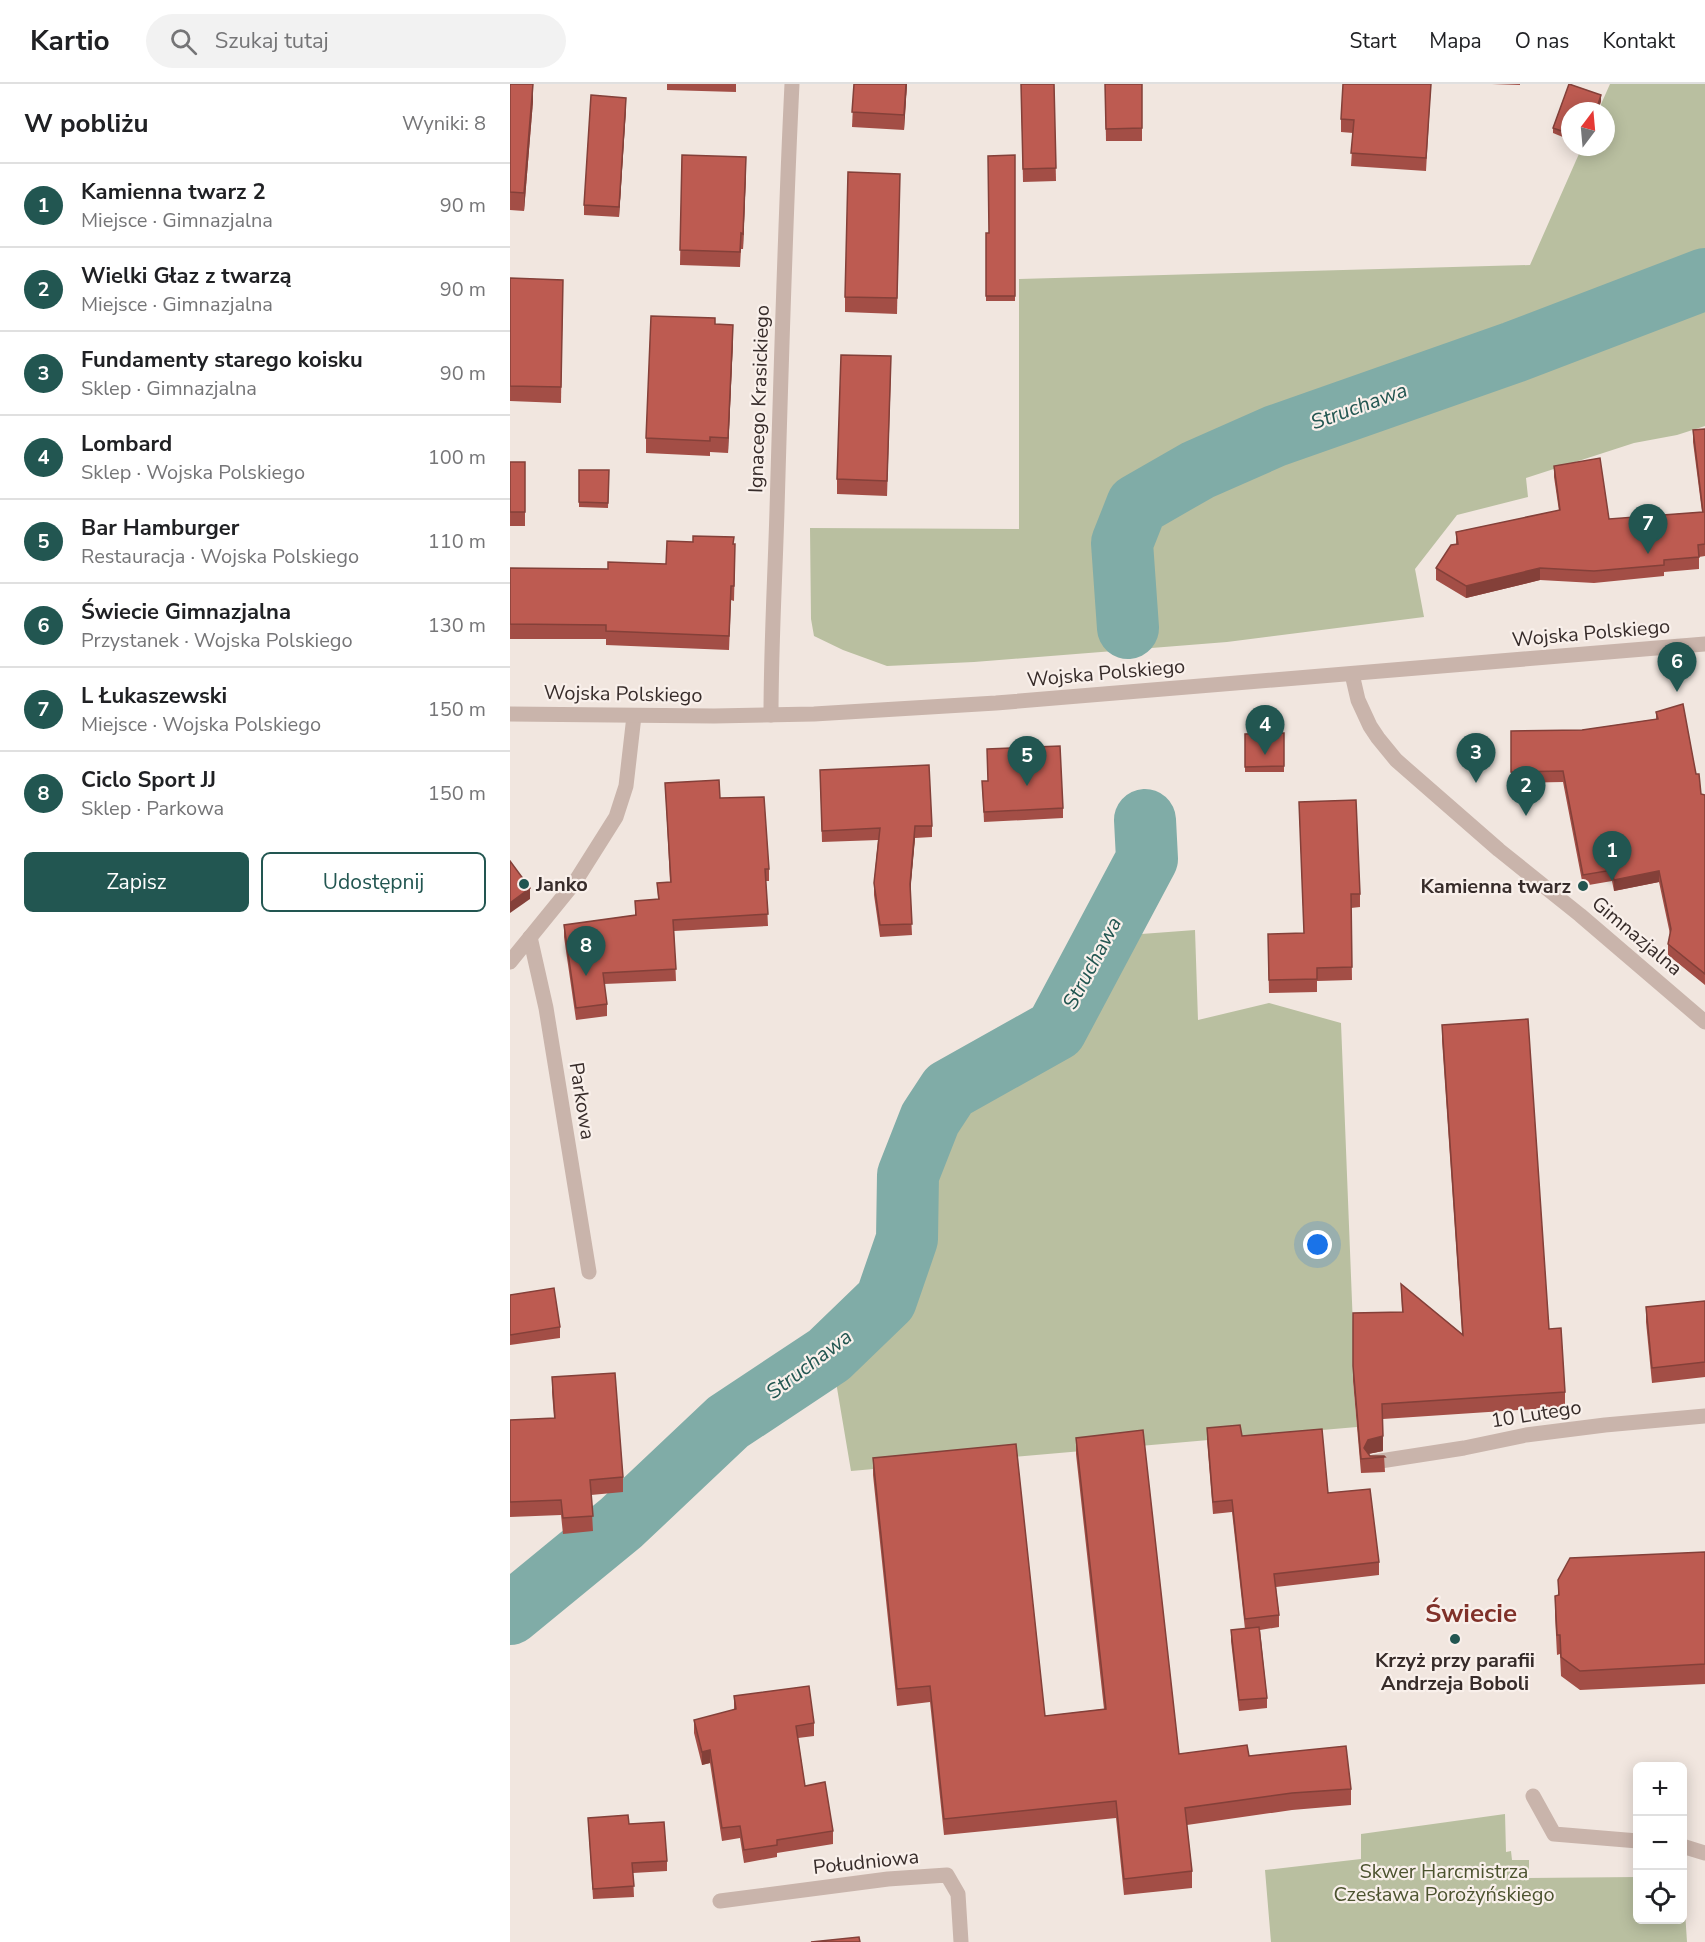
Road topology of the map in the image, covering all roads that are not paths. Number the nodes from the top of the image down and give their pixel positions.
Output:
1 (792, 84) edge
2 (1705, 644) edge
3 (1352, 674) junction
4 (510, 714) edge
5 (771, 714) junction
6 (634, 716) junction
7 (530, 937) junction
8 (510, 962) edge
9 (1705, 1022) edge
10 (590, 1272) dead end
11 (1705, 1416) edge
12 (1374, 1462) edge
13 (1533, 1796) dead end
14 (1633, 1841) edge
15 (1687, 1847) edge
16 (1705, 1853) edge
17 (720, 1901) dead end
18 (961, 1942) edge

1 - 5 street, Ignacego Krasickiego
2 - 3 street, Wojska Polskiego
3 - 5 street, Wojska Polskiego
3 - 9 street, Gimnazjalna
4 - 6 street, Wojska Polskiego
5 - 6 street, Wojska Polskiego
6 - 7 street
7 - 8 street
7 - 10 street, Parkowa
11 - 12 street, 10 Lutego
13 - 14 street
15 - 16 street
17 - 18 street, Południowa

